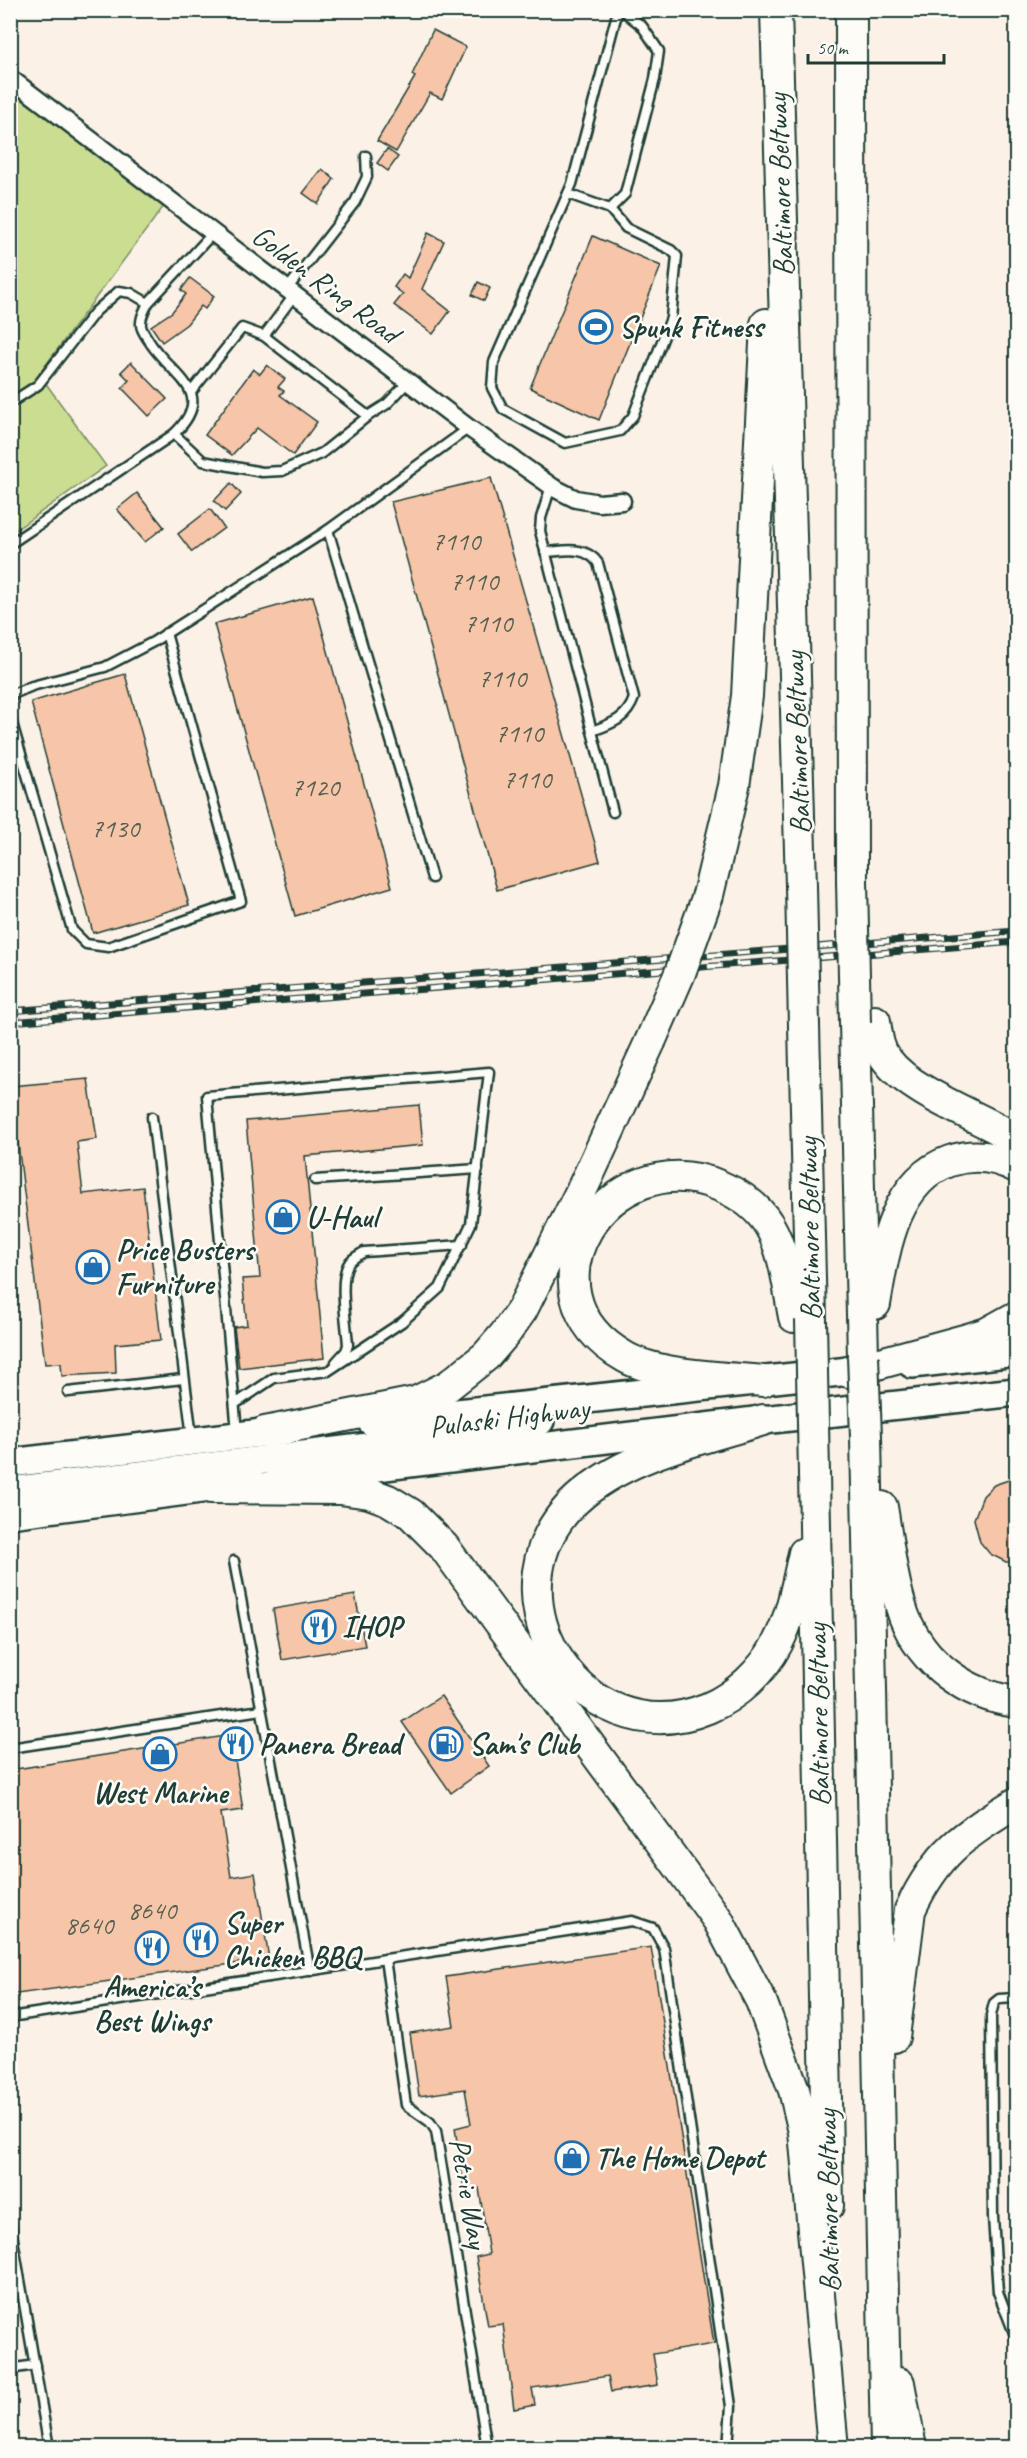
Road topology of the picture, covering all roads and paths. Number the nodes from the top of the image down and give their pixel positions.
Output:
1 (620, 10) edge
2 (776, 10) edge
3 (850, 10) edge
4 (777, 69) junction
5 (10, 78) edge
6 (366, 156) dead end
7 (568, 194) junction
8 (610, 208) junction
9 (214, 232) junction
10 (291, 291) junction
11 (148, 303) junction
12 (264, 336) junction
13 (409, 381) junction
14 (192, 391) junction
15 (10, 403) edge
16 (368, 416) junction
17 (469, 428) junction
18 (174, 434) junction
19 (551, 486) junction
20 (622, 501) dead end
21 (328, 530) junction
22 (10, 544) edge
23 (545, 552) junction
24 (166, 633) junction
25 (10, 701) edge
26 (10, 716) edge
27 (592, 730) junction
28 (613, 812) dead end
29 (432, 878) dead end
30 (865, 1022) junction
31 (152, 1117) dead end
32 (1017, 1139) edge
33 (1017, 1167) edge
34 (478, 1169) junction
35 (315, 1180) dead end
36 (462, 1245) junction
37 (868, 1312) junction
38 (1017, 1317) edge
39 (802, 1318) junction
40 (1017, 1352) edge
41 (855, 1364) junction
42 (328, 1371) junction
43 (183, 1379) junction
44 (763, 1381) junction
45 (68, 1392) dead end
46 (1017, 1392) edge
47 (636, 1395) junction
48 (235, 1404) junction
49 (763, 1420) junction
50 (251, 1434) junction
51 (192, 1441) junction
52 (869, 1455) junction
53 (11, 1460) edge
54 (211, 1488) junction
55 (814, 1489) junction
56 (10, 1491) edge
57 (10, 1514) edge
58 (234, 1561) dead end
59 (1017, 1702) edge
60 (261, 1710) junction
61 (10, 1749) edge
62 (1017, 1803) edge
63 (386, 1959) junction
64 (310, 1971) junction
65 (1017, 1998) edge
66 (10, 2017) edge
67 (880, 2174) junction
68 (10, 2222) edge
69 (882, 2296) junction
70 (1016, 2338) edge
71 (1017, 2344) edge
72 (35, 2365) junction
73 (10, 2369) edge
74 (49, 2448) edge
75 (487, 2448) edge
76 (728, 2448) edge
77 (833, 2448) edge
78 (886, 2448) edge
79 (911, 2448) edge

1 - 7 lane
1 - 8 lane
2 - 4 highway, Baltimore Beltway
3 - 30 highway, Baltimore Beltway
4 - 39 highway, Baltimore Beltway, bridge
4 - 50 highway, bridge
5 - 9 street, Golden Ring Road
6 - 10 lane
7 - 8 lane
7 - 8 lane
9 - 10 street, Golden Ring Road
9 - 11 lane
10 - 12 lane
10 - 13 street, Golden Ring Road
11 - 14 lane
11 - 15 lane
12 - 14 lane
12 - 16 lane
13 - 16 lane
13 - 17 street, Golden Ring Road
14 - 18 lane
16 - 18 lane
17 - 19 street, Golden Ring Road
17 - 21 lane
18 - 22 lane
19 - 20 street, Golden Ring Road
19 - 23 lane
21 - 24 lane
21 - 29 lane
23 - 27 lane
23 - 27 lane
24 - 25 lane
24 - 26 lane
27 - 28 lane
30 - 32 highway
30 - 37 highway, Baltimore Beltway
31 - 43 lane
33 - 37 highway
34 - 35 lane
34 - 36 lane
34 - 48 lane
36 - 42 lane
36 - 42 lane
37 - 41 highway, Baltimore Beltway
38 - 41 highway
39 - 44 highway
39 - 55 highway, Baltimore Beltway, bridge
40 - 41 highway, Pulaski Highway
41 - 44 highway, Pulaski Highway
41 - 52 highway, Baltimore Beltway, bridge
42 - 48 lane
43 - 45 lane
43 - 51 lane
44 - 47 highway, Pulaski Highway
46 - 49 highway, Pulaski Highway
47 - 50 highway, Pulaski Highway
47 - 56 highway
48 - 50 lane
49 - 54 highway, Pulaski Highway
49 - 55 highway
50 - 51 highway, Pulaski Highway
51 - 53 highway, Pulaski Highway
52 - 59 highway
52 - 67 highway, Baltimore Beltway
54 - 57 highway, Pulaski Highway
54 - 77 highway
55 - 77 highway, Baltimore Beltway
58 - 60 lane
60 - 61 lane
60 - 64 lane
62 - 67 highway
63 - 64 lane
63 - 75 lane, Petrie Way
63 - 76 lane
64 - 66 lane
65 - 70 lane
67 - 69 highway, Baltimore Beltway
68 - 72 lane
69 - 78 highway, Baltimore Beltway
69 - 79 highway
70 - 71 lane
72 - 73 lane
72 - 74 lane

